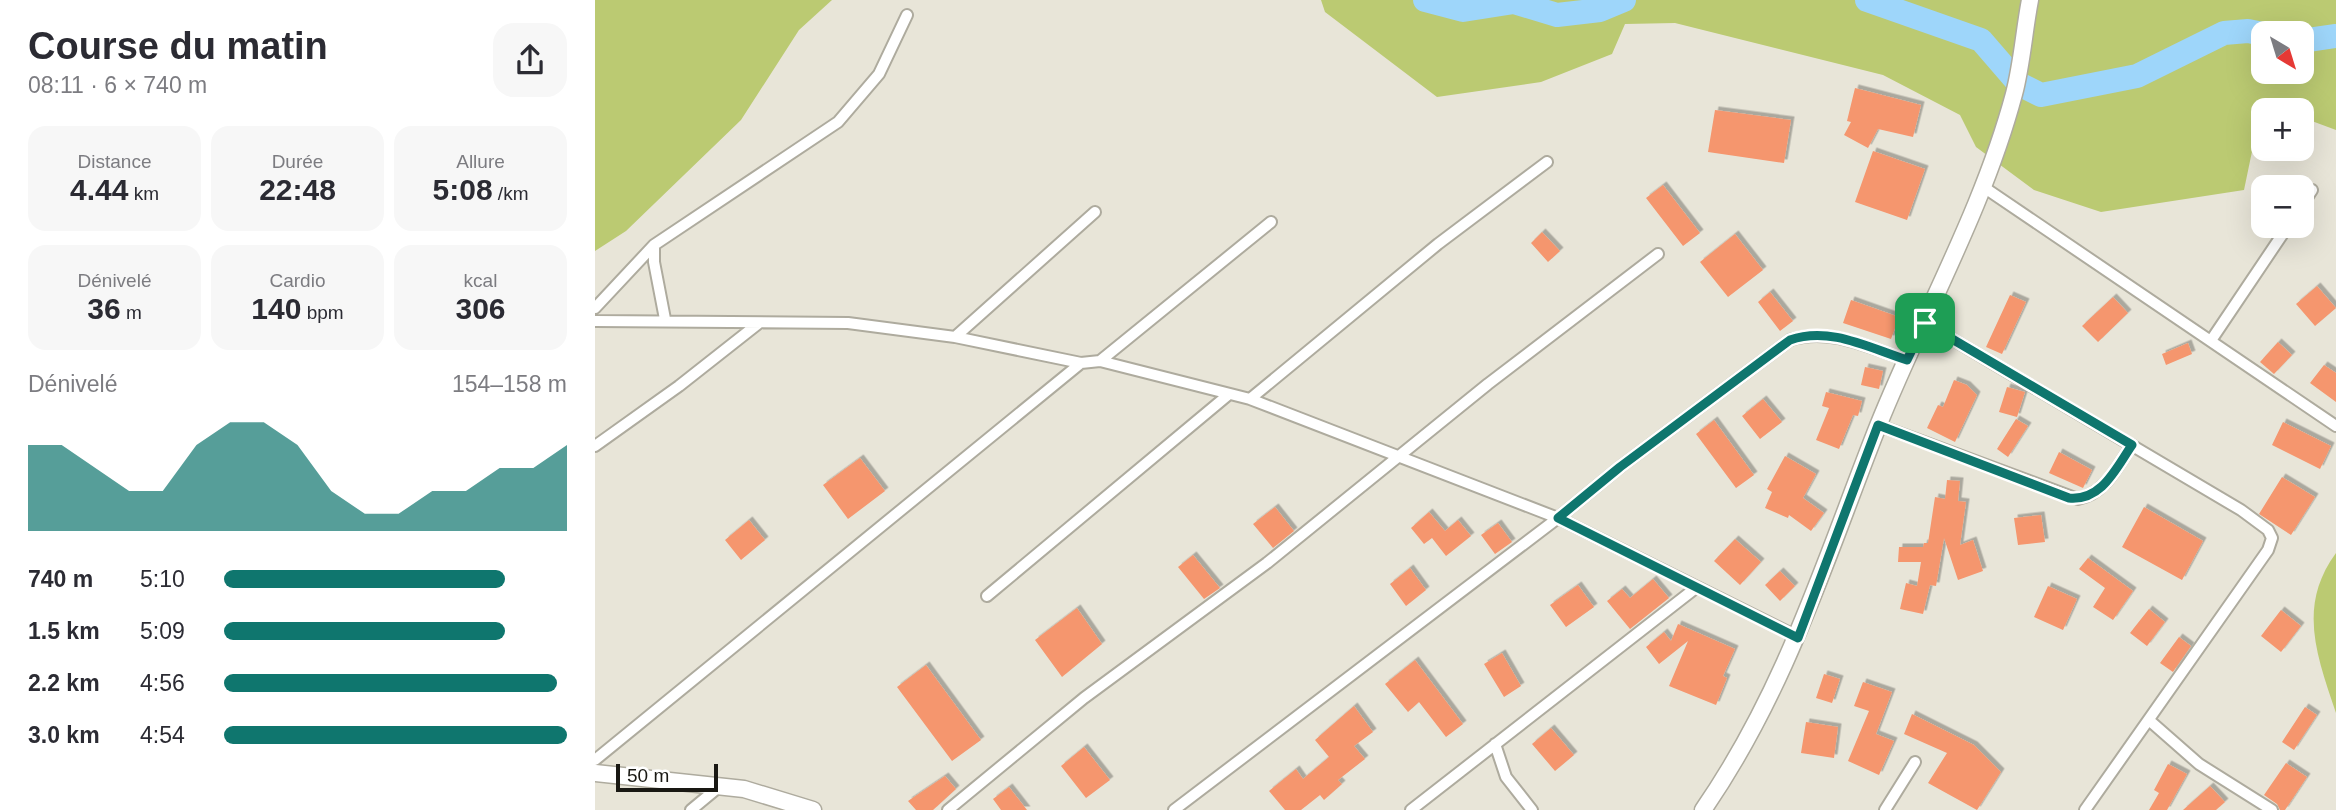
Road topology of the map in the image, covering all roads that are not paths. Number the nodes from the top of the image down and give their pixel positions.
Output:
1 (2030, 0) edge
2 (907, 15) dead end
3 (1547, 162) dead end
4 (1982, 186) junction
5 (1095, 212) dead end
6 (1271, 222) dead end
7 (2280, 238) edge
8 (654, 245) junction
9 (1658, 254) dead end
10 (595, 308) edge
11 (665, 319) junction
12 (595, 321) edge
13 (759, 323) junction
14 (1925, 323) junction
15 (955, 337) junction
16 (2212, 340) junction
17 (1907, 360) junction
18 (1100, 361) junction
19 (1081, 363) junction
20 (1227, 395) junction
21 (1250, 399) junction
22 (1878, 425) junction
23 (2336, 426) edge
24 (2132, 445) junction
25 (595, 446) edge
26 (1399, 456) junction
27 (1558, 518) junction
28 (1697, 587) junction
29 (987, 596) dead end
30 (1798, 638) junction
31 (2150, 721) junction
32 (1495, 744) junction
33 (595, 760) edge
34 (1915, 762) dead end
35 (595, 774) edge
36 (720, 786) junction
37 (2089, 809) edge
38 (691, 810) edge
39 (813, 810) edge
40 (948, 810) edge
41 (1174, 810) edge
42 (1411, 810) edge
43 (1532, 810) edge
44 (1703, 810) edge
45 (1885, 810) edge
46 (2272, 810) edge

1 - 4 main road
2 - 8 street
3 - 21 street
4 - 14 main road
4 - 16 street
5 - 15 street
6 - 18 street
7 - 16 street
8 - 10 street
8 - 11 street
9 - 26 street
11 - 12 street
11 - 13 street
13 - 15 street
13 - 25 street
14 - 17 main road
14 - 24 street
15 - 19 street
16 - 23 street
17 - 22 main road
17 - 27 street
18 - 19 street
18 - 20 street
19 - 33 street
20 - 21 street
20 - 29 street
21 - 26 street
22 - 24 street
22 - 30 main road
24 - 31 street
26 - 27 street
26 - 40 street
27 - 28 street
27 - 41 street
28 - 30 street
28 - 32 street
30 - 44 main road
31 - 37 street
31 - 46 street
32 - 42 street
32 - 43 street
34 - 45 street
35 - 36 main road
36 - 38 street
36 - 39 main road

